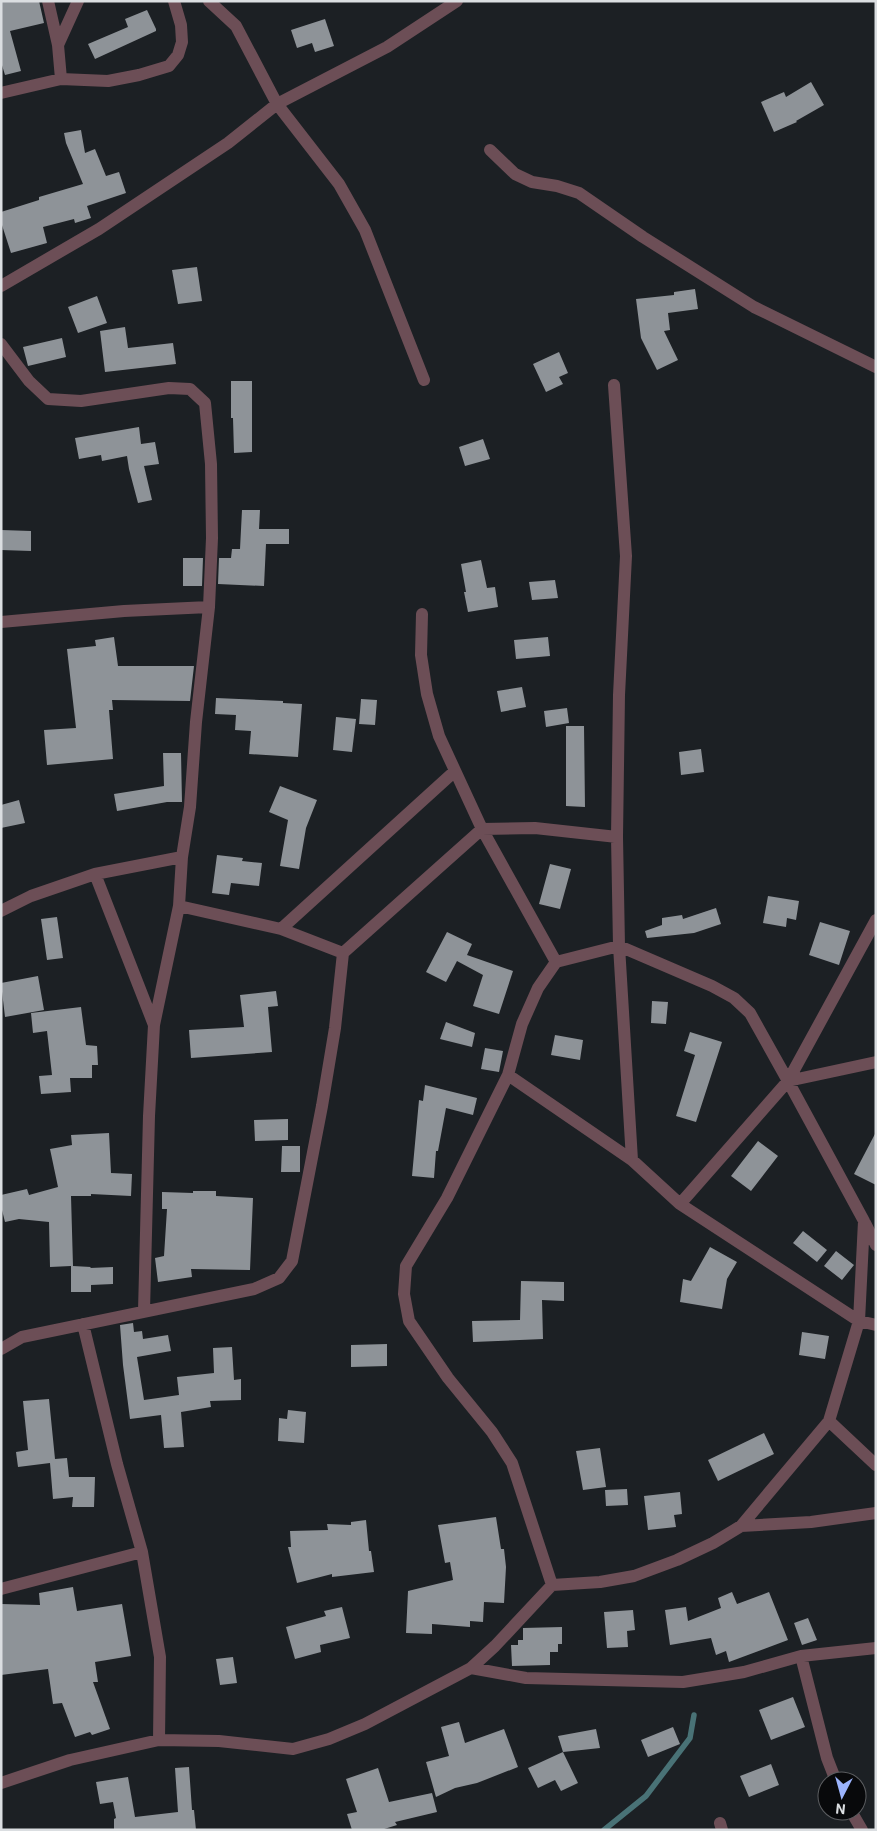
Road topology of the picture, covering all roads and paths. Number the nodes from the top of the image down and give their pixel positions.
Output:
1 (48, 1) edge
2 (78, 1) edge
3 (174, 1) edge
4 (209, 1) edge
5 (457, 1) edge
6 (58, 45) junction
7 (61, 79) junction
8 (1, 93) edge
9 (277, 104) junction
10 (490, 150) dead end
11 (1, 286) edge
12 (1, 344) edge
13 (876, 367) edge
14 (424, 380) dead end
15 (614, 385) dead end
16 (209, 607) junction
17 (422, 614) dead end
18 (1, 622) edge
19 (456, 770) junction
20 (482, 829) junction
21 (618, 836) junction
22 (182, 857) junction
23 (95, 874) junction
24 (179, 906) junction
25 (1, 911) edge
26 (876, 920) edge
27 (281, 929) junction
28 (618, 946) junction
29 (343, 953) junction
30 (556, 962) junction
31 (154, 1025) junction
32 (876, 1062) edge
33 (508, 1075) junction
34 (788, 1081) junction
35 (632, 1160) junction
36 (680, 1204) junction
37 (864, 1220) junction
38 (876, 1245) edge
39 (144, 1311) junction
40 (859, 1321) junction
41 (83, 1324) junction
42 (876, 1325) edge
43 (1, 1349) edge
44 (829, 1421) junction
45 (876, 1466) edge
46 (876, 1513) edge
47 (741, 1526) junction
48 (142, 1552) junction
49 (552, 1585) junction
50 (1, 1590) edge
51 (876, 1648) edge
52 (801, 1656) junction
53 (471, 1668) junction
54 (159, 1740) junction
55 (832, 1771) edge
56 (1, 1783) edge

1 - 6 street
2 - 6 street
3 - 7 street
4 - 9 street
5 - 9 street
6 - 7 street
7 - 8 street
9 - 11 street
9 - 14 street
10 - 13 street
12 - 16 street
15 - 21 street
16 - 18 street
16 - 22 street
17 - 19 street
19 - 20 street
19 - 27 street
20 - 21 street
20 - 29 street
20 - 30 street
21 - 28 street
22 - 23 street
22 - 24 street
23 - 25 street
23 - 31 street
24 - 27 street
24 - 31 street
26 - 34 street
27 - 29 street
28 - 30 street
28 - 34 street
28 - 35 street
29 - 39 street
30 - 33 street
31 - 39 street
32 - 34 street
33 - 35 street
33 - 49 street
34 - 36 street
34 - 37 street
35 - 36 street
36 - 40 street
37 - 38 street
37 - 40 street
39 - 41 street
40 - 42 street
40 - 44 street
41 - 43 street
41 - 48 street
44 - 45 street
44 - 47 street
46 - 47 street
47 - 49 street
48 - 50 street
48 - 54 street
49 - 53 street
51 - 52 street
52 - 53 street
52 - 55 street
53 - 54 street
54 - 56 street

